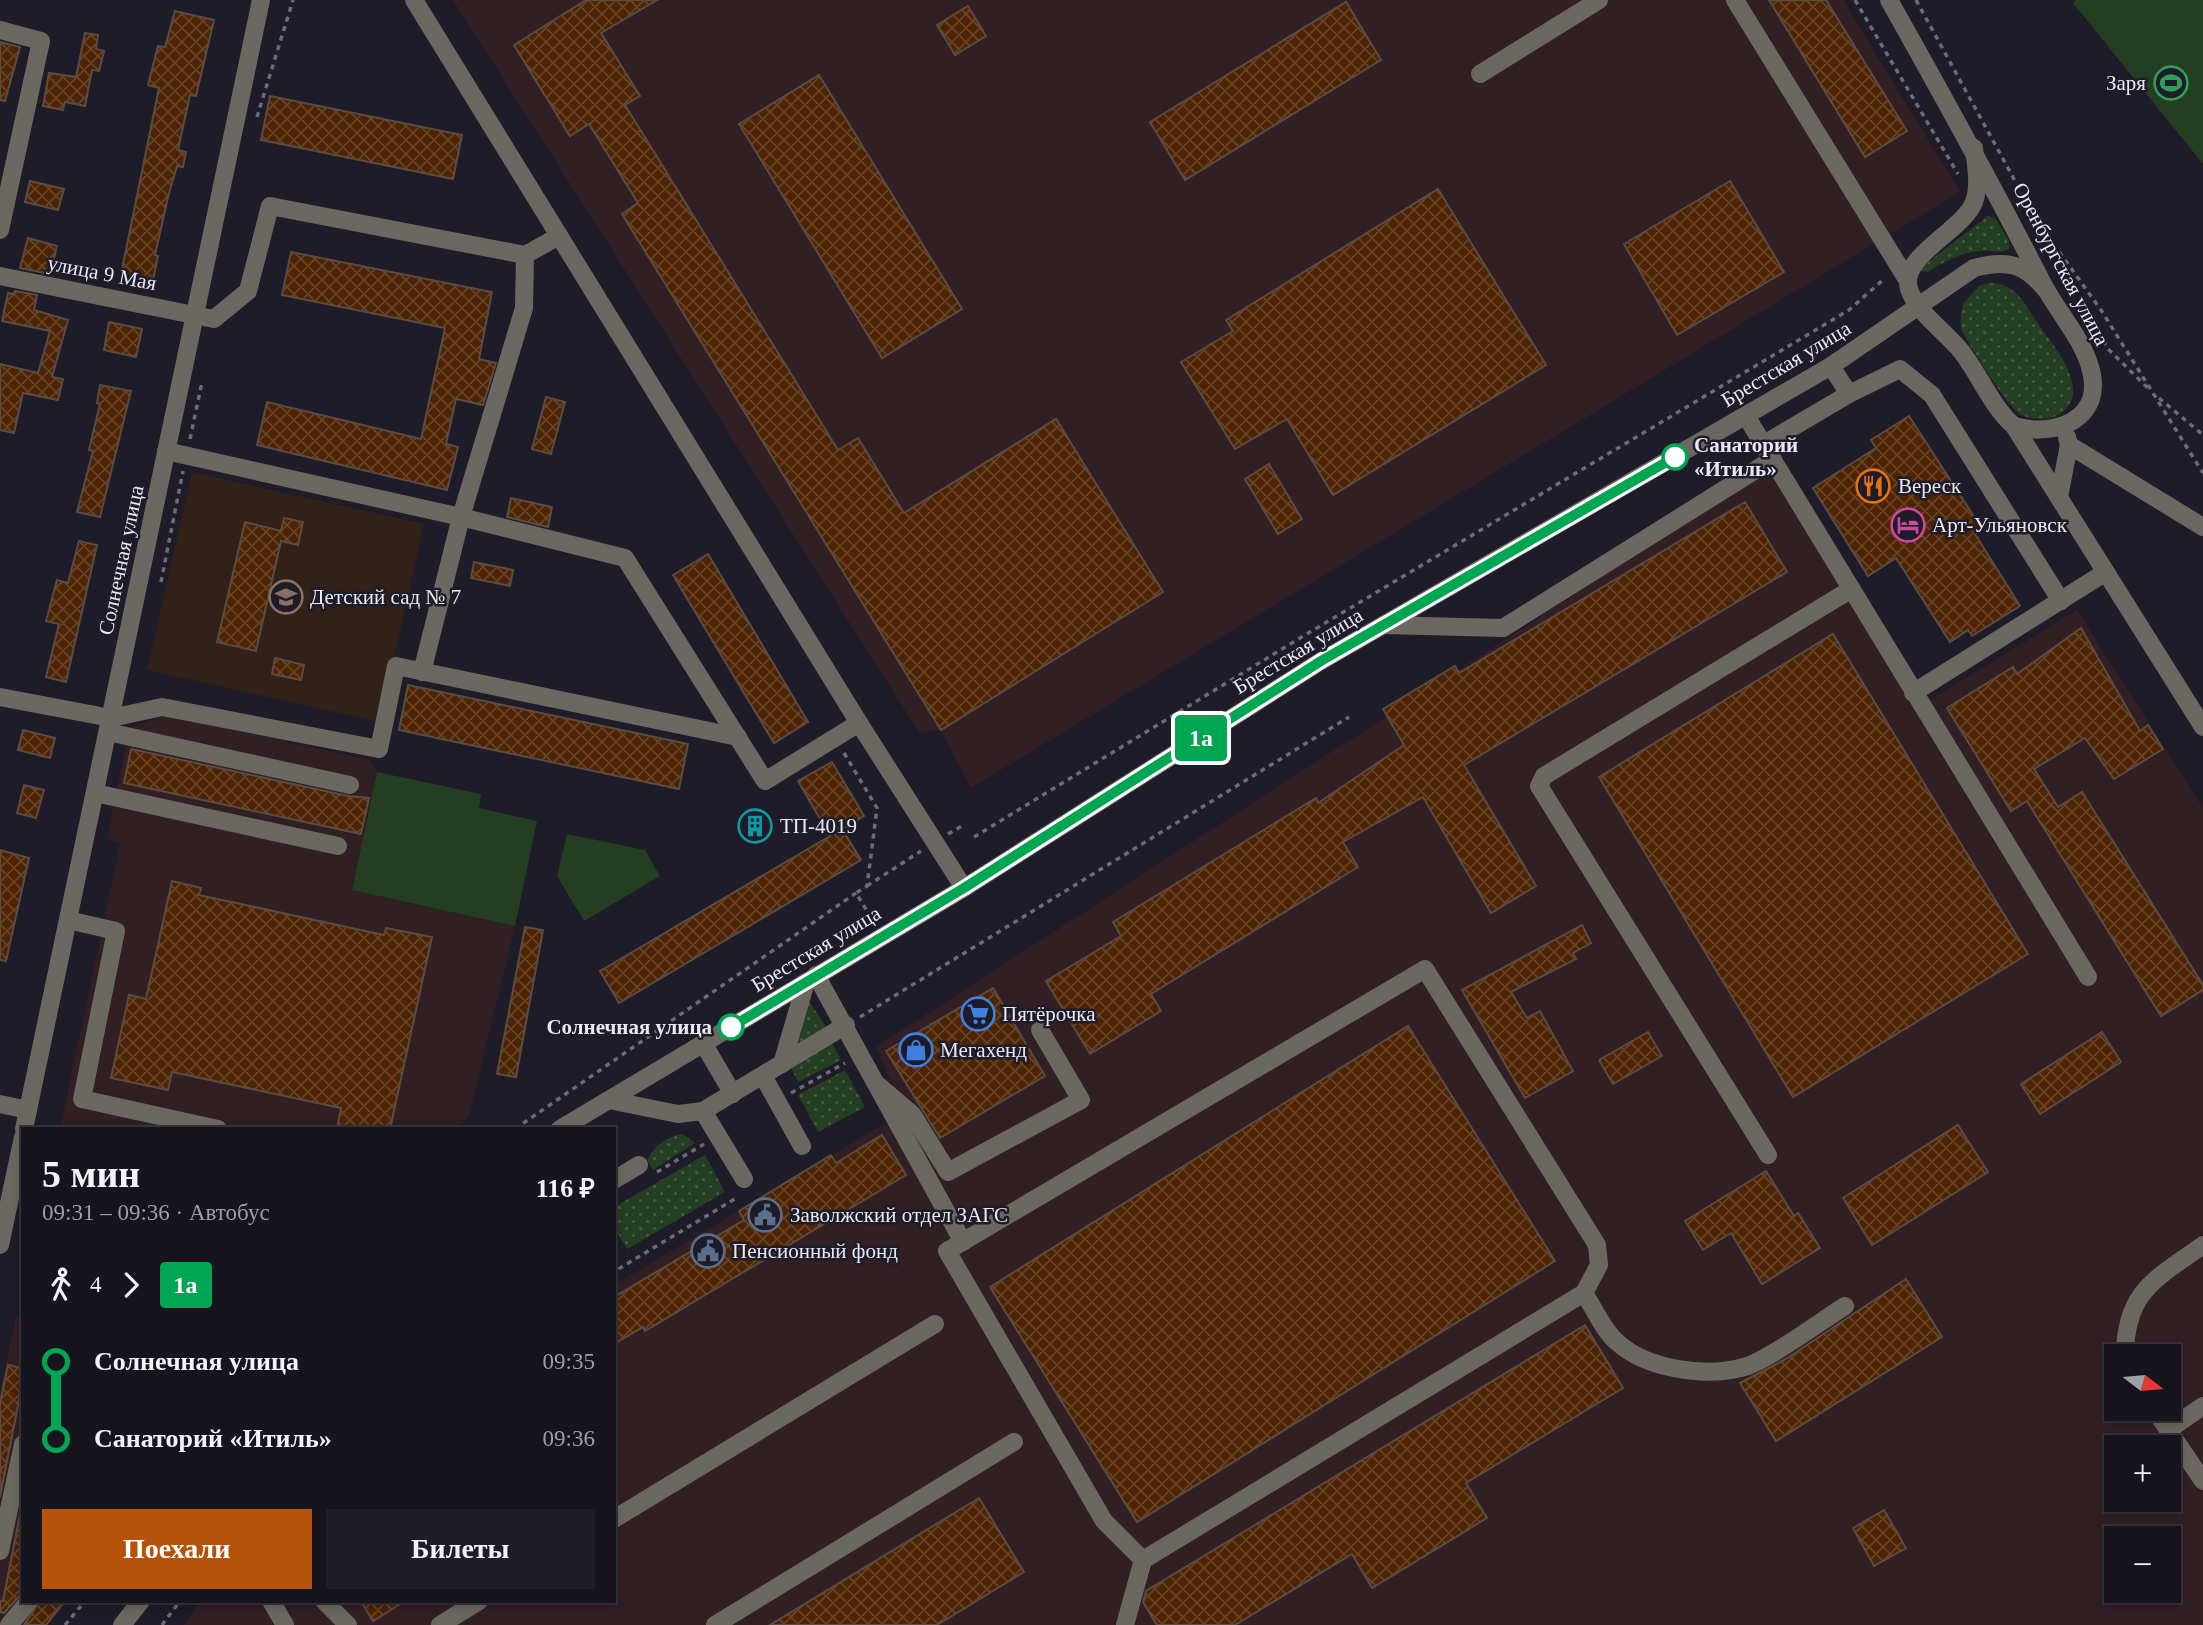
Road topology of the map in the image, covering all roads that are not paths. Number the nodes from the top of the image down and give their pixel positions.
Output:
1 (261, 0) edge
2 (414, 0) edge
3 (1599, 0) edge
4 (1735, 0) edge
5 (1889, 0) edge
6 (0, 30) edge
7 (1480, 74) dead end
8 (1974, 148) junction
9 (0, 230) edge
10 (559, 236) junction
11 (525, 256) junction
12 (0, 276) edge
13 (1908, 281) junction
14 (2047, 291) junction
15 (1919, 305) junction
16 (195, 315) junction
17 (1831, 366) junction
18 (1849, 394) junction
19 (1746, 415) junction
20 (2014, 426) junction
21 (2065, 427) junction
22 (2069, 445) junction
23 (166, 452) junction
24 (1768, 452) junction
25 (2059, 497) junction
26 (461, 517) junction
27 (2203, 527) edge
28 (2106, 572) junction
29 (1850, 590) junction
30 (2060, 601) junction
31 (1383, 625) junction
32 (422, 672) junction
33 (1913, 693) junction
34 (0, 697) edge
35 (859, 723) junction
36 (109, 725) junction
37 (2203, 727) edge
38 (738, 737) junction
39 (350, 785) dead end
40 (95, 793) junction
41 (338, 846) dead end
42 (964, 888) junction
43 (68, 920) junction
44 (2088, 977) dead end
45 (811, 979) junction
46 (846, 1025) junction
47 (1040, 1030) dead end
48 (703, 1043) junction
49 (782, 1064) junction
50 (762, 1076) junction
51 (879, 1086) junction
52 (733, 1094) junction
53 (609, 1100) junction
54 (0, 1104) edge
55 (28, 1110) junction
56 (704, 1111) junction
57 (24, 1127) edge
58 (209, 1127) edge
59 (563, 1127) edge
60 (21, 1146) edge
61 (802, 1146) dead end
62 (1768, 1155) dead end
63 (644, 1171) road end
64 (616, 1179) edge
65 (738, 1182) road end
66 (963, 1242) junction
67 (0, 1245) edge
68 (2203, 1245) edge
69 (1584, 1293) junction
70 (1845, 1306) dead end
71 (936, 1324) dead end
72 (2127, 1344) edge
73 (2203, 1406) edge
74 (2162, 1421) edge
75 (2168, 1430) junction
76 (1014, 1442) dead end
77 (21, 1453) edge
78 (2203, 1481) edge
79 (616, 1518) edge
80 (0, 1551) edge
81 (1143, 1560) junction
82 (27, 1603) edge
83 (139, 1603) edge
84 (272, 1603) edge
85 (326, 1603) edge
86 (476, 1603) edge
87 (9, 1625) edge
88 (122, 1625) edge
89 (285, 1625) edge
90 (348, 1625) edge
91 (440, 1625) edge
92 (715, 1625) edge
93 (1125, 1625) edge

1 - 16 street, Солнечная улица
2 - 10 street
3 - 7 street
4 - 13 street
5 - 8 street, Оренбургская улица
6 - 9 street
8 - 13 street, Оренбургская улица
8 - 14 street, Оренбургская улица
10 - 11 street
10 - 35 street
11 - 16 street
11 - 26 street
12 - 16 street, улица 9 Мая
13 - 15 street
14 - 15 street, Брестская улица
14 - 21 street, Оренбургская улица
15 - 17 street, Брестская улица
15 - 20 street
16 - 23 street, Солнечная улица
17 - 18 street
17 - 19 street, Брестская улица
18 - 24 street
18 - 30 street
19 - 24 street
19 - 31 street, Брестская улица
20 - 21 street
20 - 25 street
21 - 22 street
22 - 25 street
22 - 27 street
23 - 26 street
23 - 36 street, Солнечная улица
24 - 29 street
24 - 31 street
25 - 28 street
26 - 32 street
26 - 38 street
28 - 30 street
28 - 37 street
29 - 33 street
29 - 62 street
30 - 33 street
31 - 42 street, Брестская улица
32 - 36 street
32 - 38 street
33 - 44 street
34 - 36 street
35 - 38 street
35 - 42 street
36 - 39 street
36 - 40 street, Солнечная улица
40 - 41 street
40 - 43 street, Солнечная улица
42 - 45 street, Брестская улица
43 - 55 street, Солнечная улица
43 - 58 street
45 - 46 street
45 - 48 street, Брестская улица
45 - 49 street
46 - 49 street
46 - 51 street
47 - 51 street
48 - 52 street
48 - 53 street, Брестская улица
49 - 50 street
50 - 52 street
50 - 61 street
51 - 66 street
52 - 56 street
53 - 56 street
53 - 59 street, Брестская улица
54 - 55 street
55 - 57 street, Солнечная улица
56 - 65 street
60 - 67 street
63 - 64 street
66 - 69 street
66 - 81 street
68 - 72 street
69 - 70 street
69 - 81 street
71 - 79 street
73 - 75 street
74 - 75 street
75 - 78 street
76 - 92 street
77 - 80 street
81 - 93 street
82 - 87 street
83 - 88 street
84 - 89 street
85 - 90 street
86 - 91 street

